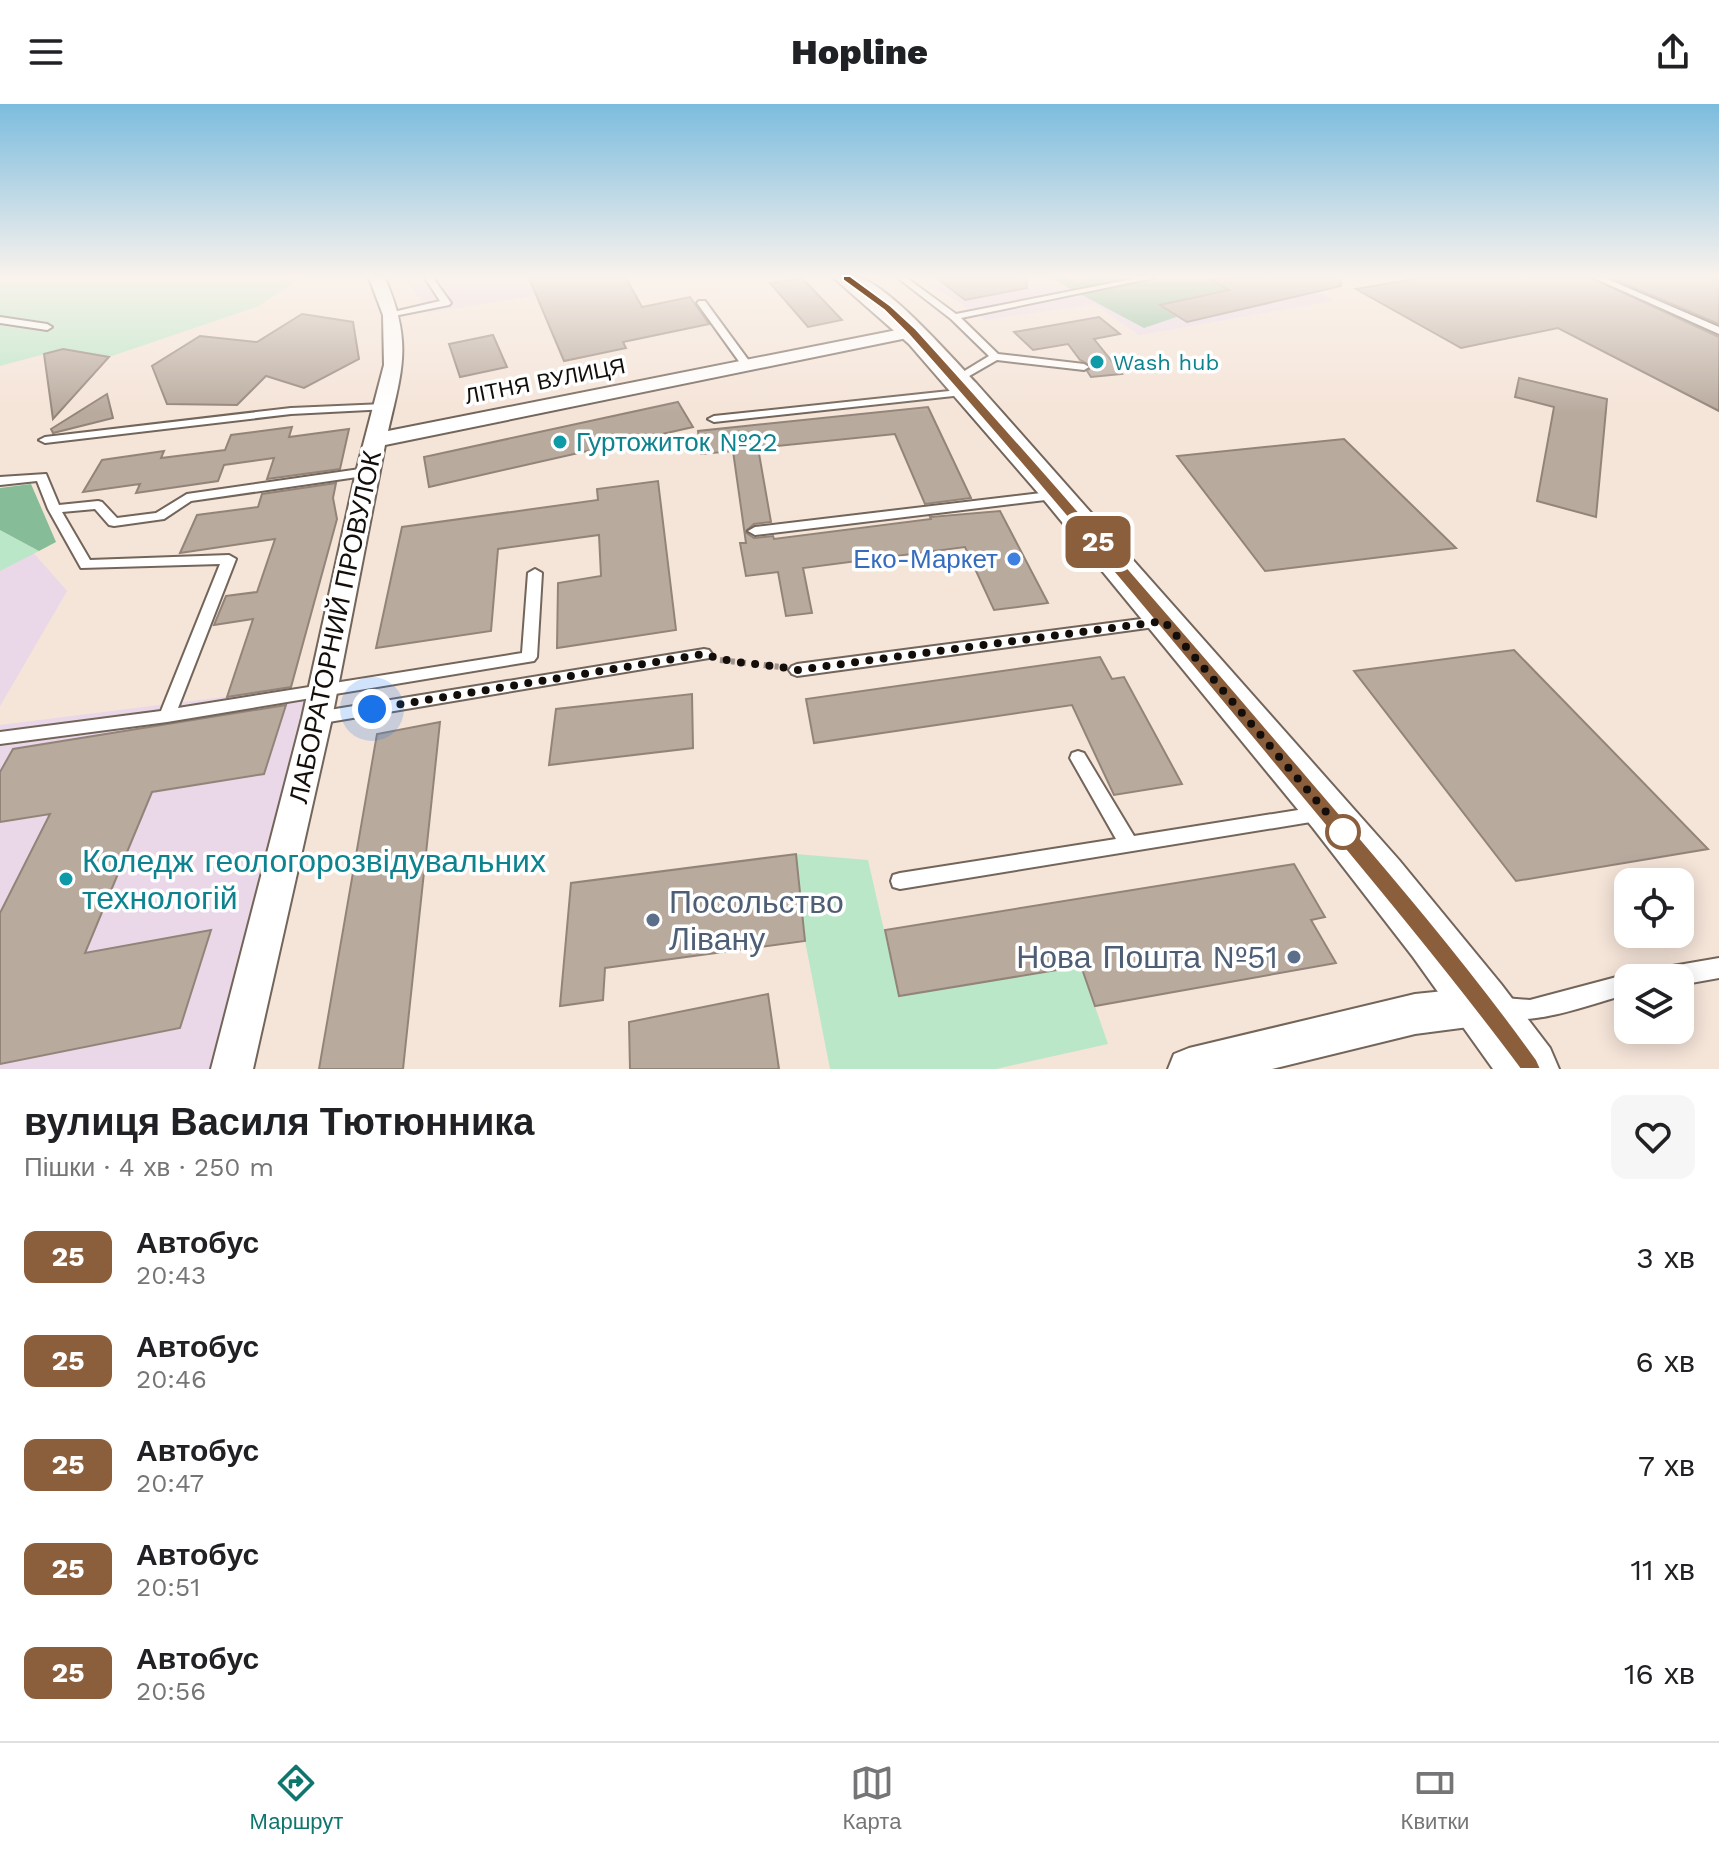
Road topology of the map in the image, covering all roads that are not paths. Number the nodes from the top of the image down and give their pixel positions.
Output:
1 (20, 323) edge
2 (392, 323) edge
3 (717, 323) edge
4 (903, 323) edge
5 (960, 323) edge
6 (47, 327) dead end
7 (912, 332) junction
8 (995, 357) junction
9 (747, 365) junction
10 (1084, 367) dead end
11 (963, 386) junction
12 (384, 407) junction
13 (714, 419) dead end
14 (45, 440) dead end
15 (376, 440) junction
16 (367, 472) junction
17 (0, 481) edge
18 (1059, 495) junction
19 (54, 509) junction
20 (755, 531) dead end
21 (535, 573) dead end
22 (1164, 621) junction
23 (704, 654) road end
24 (797, 670) road end
25 (320, 705) junction
26 (167, 716) junction
27 (0, 738) edge
28 (1078, 758) dead end
29 (1327, 812) junction
30 (1129, 845) junction
31 (900, 881) dead end
32 (1719, 968) edge
33 (1694, 972) edge
34 (1614, 988) edge
35 (1484, 1006) junction
36 (232, 1069) edge
37 (1189, 1069) edge
38 (1529, 1069) edge

1 - 6 lane
2 - 12 street, ЛАБОРАТОРНИЙ ПРОВУЛОК
3 - 9 lane
4 - 7 main road
5 - 8 lane
7 - 9 street, ЛІТНЯ ВУЛИЦЯ
7 - 11 main road
8 - 10 lane
8 - 11 lane
9 - 15 street, ЛІТНЯ ВУЛИЦЯ
11 - 13 lane
11 - 18 main road
12 - 14 lane
12 - 15 street, ЛАБОРАТОРНИЙ ПРОВУЛОК
15 - 16 street, ЛАБОРАТОРНИЙ ПРОВУЛОК
16 - 19 lane
16 - 25 street, ЛАБОРАТОРНИЙ ПРОВУЛОК
17 - 19 lane
18 - 20 lane
18 - 22 main road
19 - 26 lane
21 - 25 lane
22 - 24 lane
22 - 29 main road
23 - 25 lane
25 - 26 lane
25 - 36 street, ЛАБОРАТОРНИЙ ПРОВУЛОК
26 - 27 lane
28 - 30 lane
29 - 30 lane
29 - 35 main road
30 - 31 lane
32 - 33 lane
34 - 35 lane
35 - 37 street
35 - 38 main road

